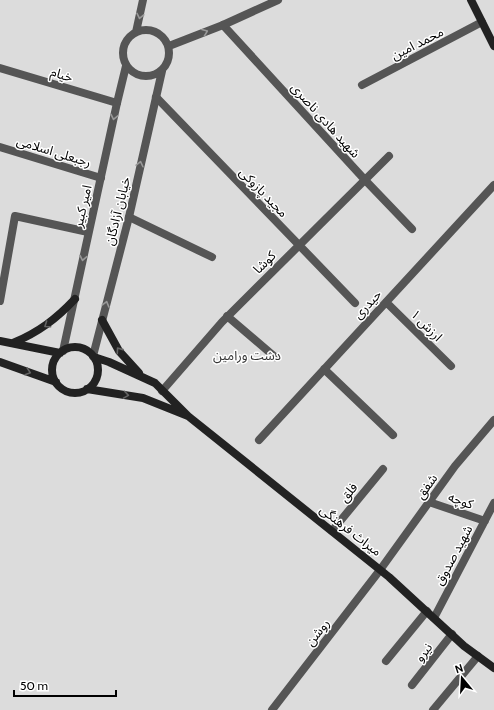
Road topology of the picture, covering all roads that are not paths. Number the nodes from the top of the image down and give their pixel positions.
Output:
1 (143, 0) edge
2 (278, 0) edge
3 (471, 0) edge
4 (482, 22) junction
5 (223, 25) junction
6 (136, 32) junction
7 (169, 46) junction
8 (494, 46) edge
9 (126, 66) junction
10 (0, 68) edge
11 (162, 71) junction
12 (362, 85) dead end
13 (156, 97) junction
14 (117, 102) junction
15 (0, 147) edge
16 (389, 156) dead end
17 (101, 178) junction
18 (365, 180) junction
19 (494, 185) edge
20 (129, 216) junction
21 (412, 229) dead end
22 (88, 232) junction
23 (298, 245) junction
24 (212, 256) dead end
25 (75, 298) junction
26 (0, 301) edge
27 (386, 302) junction
28 (355, 303) dead end
29 (227, 316) junction
30 (102, 320) junction
31 (0, 341) edge
32 (13, 343) junction
33 (61, 352) junction
34 (94, 356) junction
35 (275, 357) dead end
36 (0, 362) edge
37 (451, 366) dead end
38 (324, 369) junction
39 (142, 377) junction
40 (56, 382) junction
41 (87, 390) junction
42 (162, 391) junction
43 (188, 416) junction
44 (494, 420) edge
45 (393, 435) dead end
46 (259, 440) dead end
47 (383, 469) dead end
48 (429, 502) junction
49 (494, 503) edge
50 (485, 521) junction
51 (332, 531) junction
52 (380, 570) junction
53 (427, 611) junction
54 (434, 618) junction
55 (452, 634) junction
56 (478, 656) junction
57 (386, 660) dead end
58 (494, 668) edge
59 (412, 685) dead end
60 (272, 710) edge
61 (434, 710) edge

1 -> 6 street
2 - 5 street
3 - 4 main road
4 - 8 main road
4 - 12 street, محمد امین
7 -> 5 street
5 - 18 street, شهید هادی ناصری
6 - 7 street
6 - 9 street
7 - 11 street
9 - 11 street
9 - 14 street, امیر کبیر
10 - 14 street, خیام
11 - 13 street, خیابان آزادگان
20 -> 13 street, خیابان آزادگان
13 - 23 street, مجید پازوکی
14 -> 17 street, امیر کبیر
15 - 17 street, رجبعلی اسلامی
16 - 18 street, کوشا
17 - 22 street, امیر کبیر
18 - 21 street, شهید هادی ناصری
18 - 23 street, کوشا
19 - 27 street, حیدری
20 - 24 street
30 -> 20 street, خیابان آزادگان
22 -> 25 street, امیر کبیر
22 - 26 street
23 - 28 street, مجید پازوکی
23 - 29 street, کوشا
25 -> 32 main road
25 - 33 street, امیر کبیر
27 - 37 street, ارزش ۱
27 - 38 street, حیدری
29 - 35 street
29 - 42 street, کوشا
30 - 34 street, خیابان آزادگان
39 -> 30 main road
31 - 32 main road
32 - 33 main road
33 - 34 main road
33 - 40 main road
34 - 39 main road
34 - 41 main road
36 -> 40 main road
38 - 45 street
38 - 46 street, حیدری
39 - 42 main road
40 - 41 main road
41 -> 43 main road
42 - 43 main road
43 - 51 main road, میراث فرهنگی
44 - 48 street, شفق
47 - 51 street, فلق
48 - 50 street, کوچه
48 - 52 street, شفق
49 - 50 street, شهید صدوق
50 - 54 street, شهید صدوق
51 - 52 main road, میراث فرهنگی
52 - 53 main road, میراث فرهنگی
52 - 60 street, روشن
53 - 54 main road, میراث فرهنگی
53 - 57 street, نیرو
54 - 55 main road, میراث فرهنگی
55 - 56 main road, میراث فرهنگی
55 - 59 street, نیرو
56 - 58 main road, میراث فرهنگی
56 - 61 street

